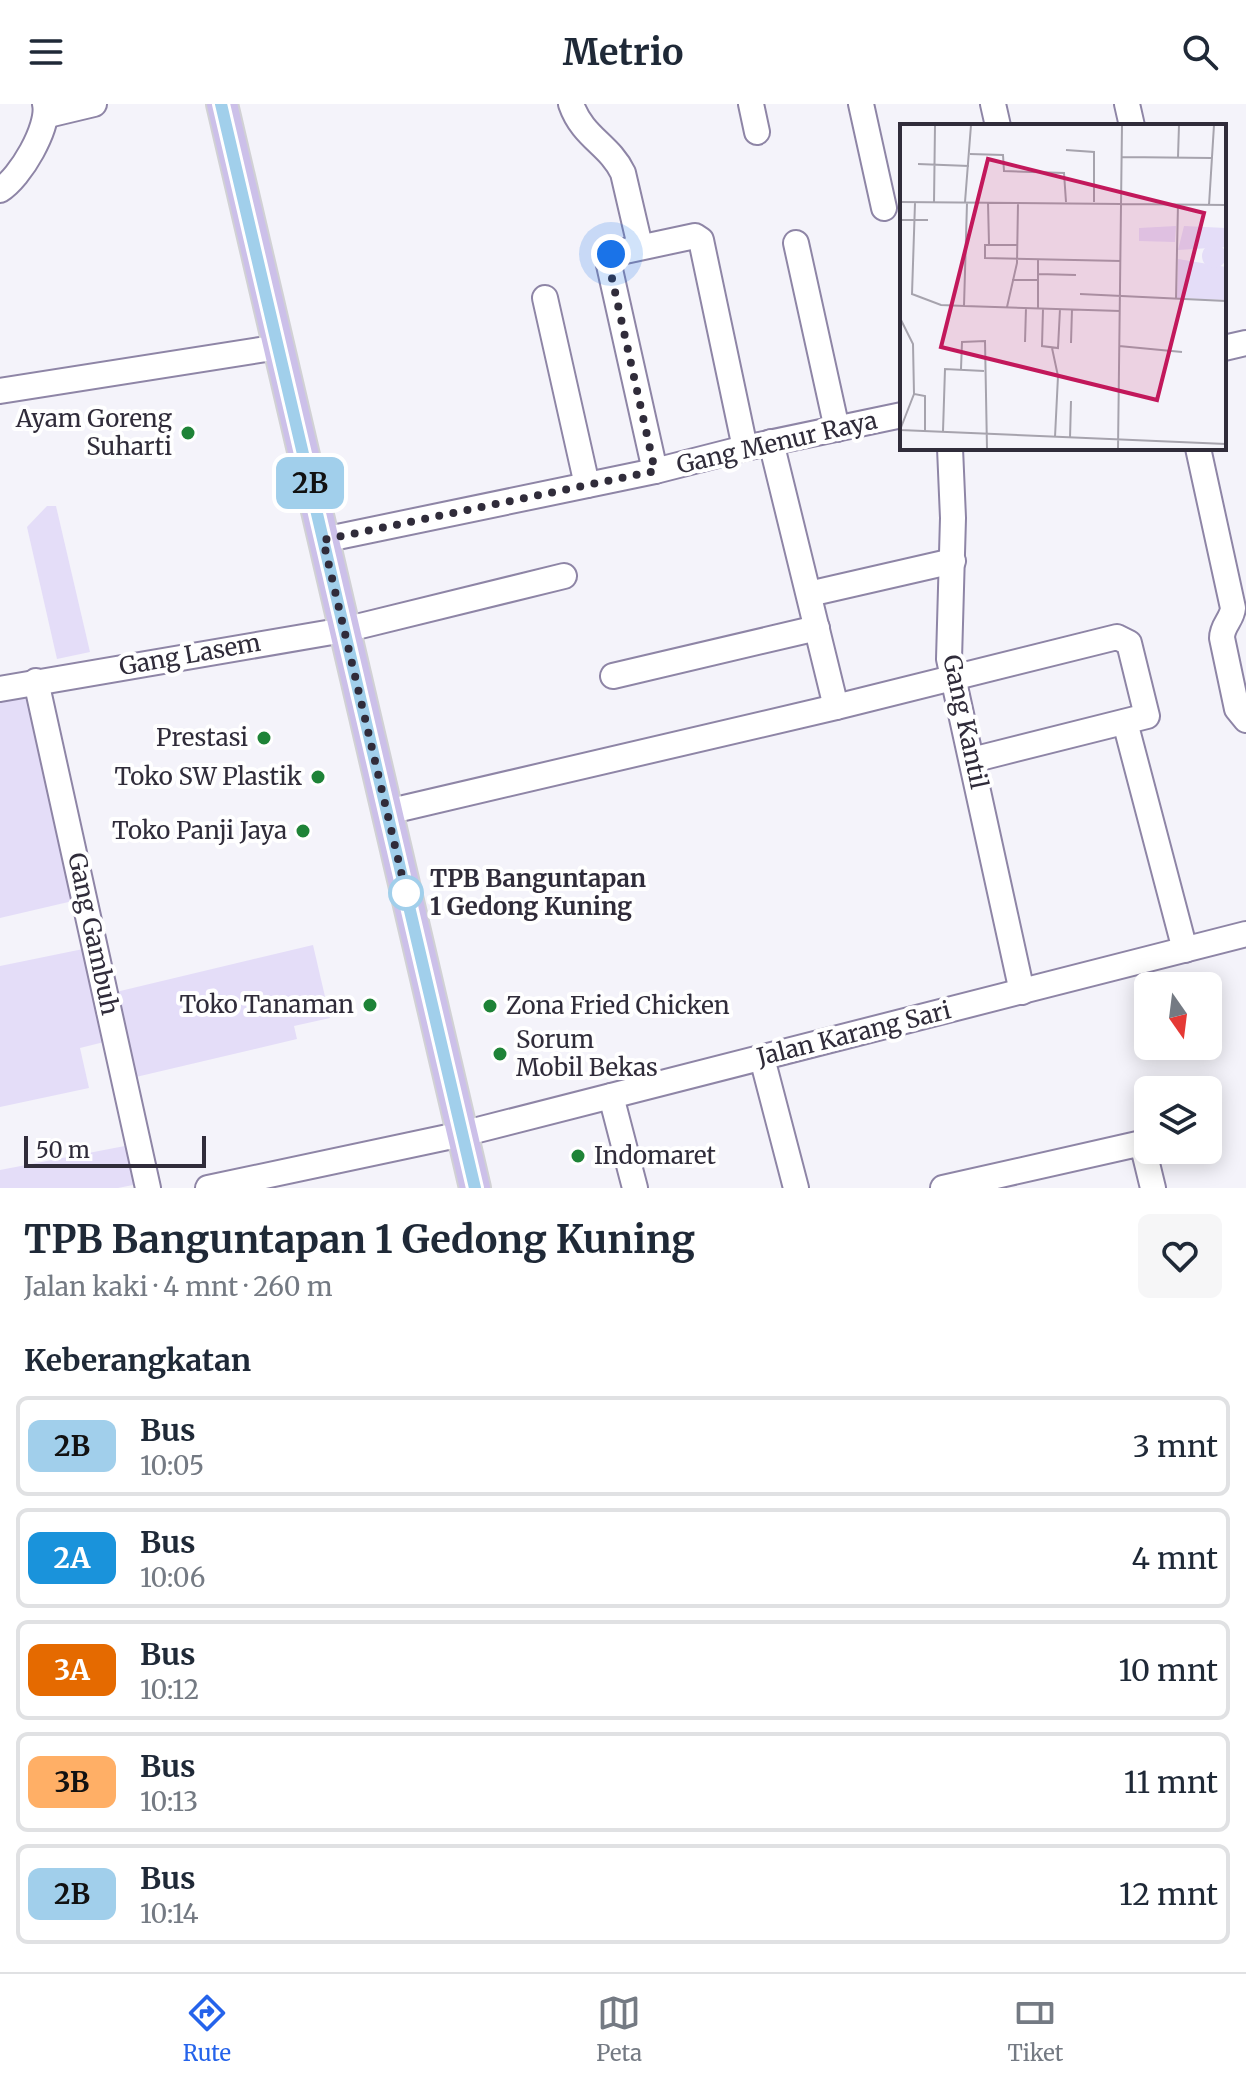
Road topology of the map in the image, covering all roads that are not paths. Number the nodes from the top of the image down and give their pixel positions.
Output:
1 (94, 104) edge
2 (222, 104) edge
3 (571, 104) edge
4 (751, 104) edge
5 (861, 104) edge
6 (993, 104) edge
7 (1127, 104) edge
8 (46, 110) edge
9 (998, 124) edge
10 (1132, 124) edge
11 (757, 132) dead end
12 (0, 190) edge
13 (884, 208) dead end
14 (796, 243) dead end
15 (640, 246) junction
16 (545, 298) dead end
17 (1246, 343) edge
18 (279, 347) junction
19 (1226, 348) edge
20 (0, 391) edge
21 (900, 415) edge
22 (837, 429) junction
23 (771, 442) junction
24 (745, 448) junction
25 (950, 450) edge
26 (1198, 450) edge
27 (655, 471) junction
28 (587, 485) junction
29 (323, 540) junction
30 (953, 561) junction
31 (564, 576) dead end
32 (809, 594) junction
33 (1238, 618) edge
34 (817, 628) junction
35 (344, 630) junction
36 (613, 676) dead end
37 (952, 677) junction
38 (36, 681) junction
39 (0, 689) edge
40 (836, 707) junction
41 (1245, 719) edge
42 (1125, 722) junction
43 (972, 760) junction
44 (387, 812) junction
45 (1246, 934) edge
46 (1185, 950) junction
47 (1022, 992) junction
48 (762, 1058) junction
49 (611, 1096) junction
50 (462, 1134) junction
51 (148, 1188) edge
52 (208, 1188) edge
53 (475, 1188) edge
54 (635, 1188) edge
55 (796, 1188) edge
56 (943, 1188) edge
57 (1153, 1188) edge

1 - 8 street
2 - 18 main road
3 - 15 street
4 - 11 street
5 - 13 street
6 - 9 street
7 - 10 street
8 - 12 street
14 - 22 street
15 - 24 street
15 - 27 street
16 - 28 street
17 - 19 street
18 - 20 street
18 - 29 main road
21 - 22 street, Gang Menur Raya
22 - 23 street, Gang Menur Raya
23 - 24 street, Gang Menur Raya
23 - 32 street
24 - 27 street, Gang Menur Raya
25 - 30 street, Gang Kantil
26 - 33 street
27 - 28 street, Gang Menur Raya
28 - 29 street, Gang Menur Raya
29 - 35 main road
30 - 32 street
30 - 37 street, Gang Kantil
31 - 35 street, Gang Lasem
32 - 34 street
33 - 41 street
34 - 36 street
34 - 40 street
35 - 38 street, Gang Lasem
35 - 44 main road
37 - 40 street
37 - 42 street
37 - 43 street, Gang Kantil
38 - 39 street, Gang Lasem
38 - 51 street, Gang Gambuh
40 - 44 street
42 - 43 street
42 - 46 street
43 - 47 street, Gang Kantil
44 - 50 main road
45 - 46 street, Jalan Karang Sari
46 - 47 street, Jalan Karang Sari
47 - 48 street, Jalan Karang Sari
48 - 49 street, Jalan Karang Sari
48 - 55 street
49 - 50 street, Jalan Karang Sari
49 - 54 street
50 - 52 street, Jalan Karang Sari
50 - 53 main road
56 - 57 street

